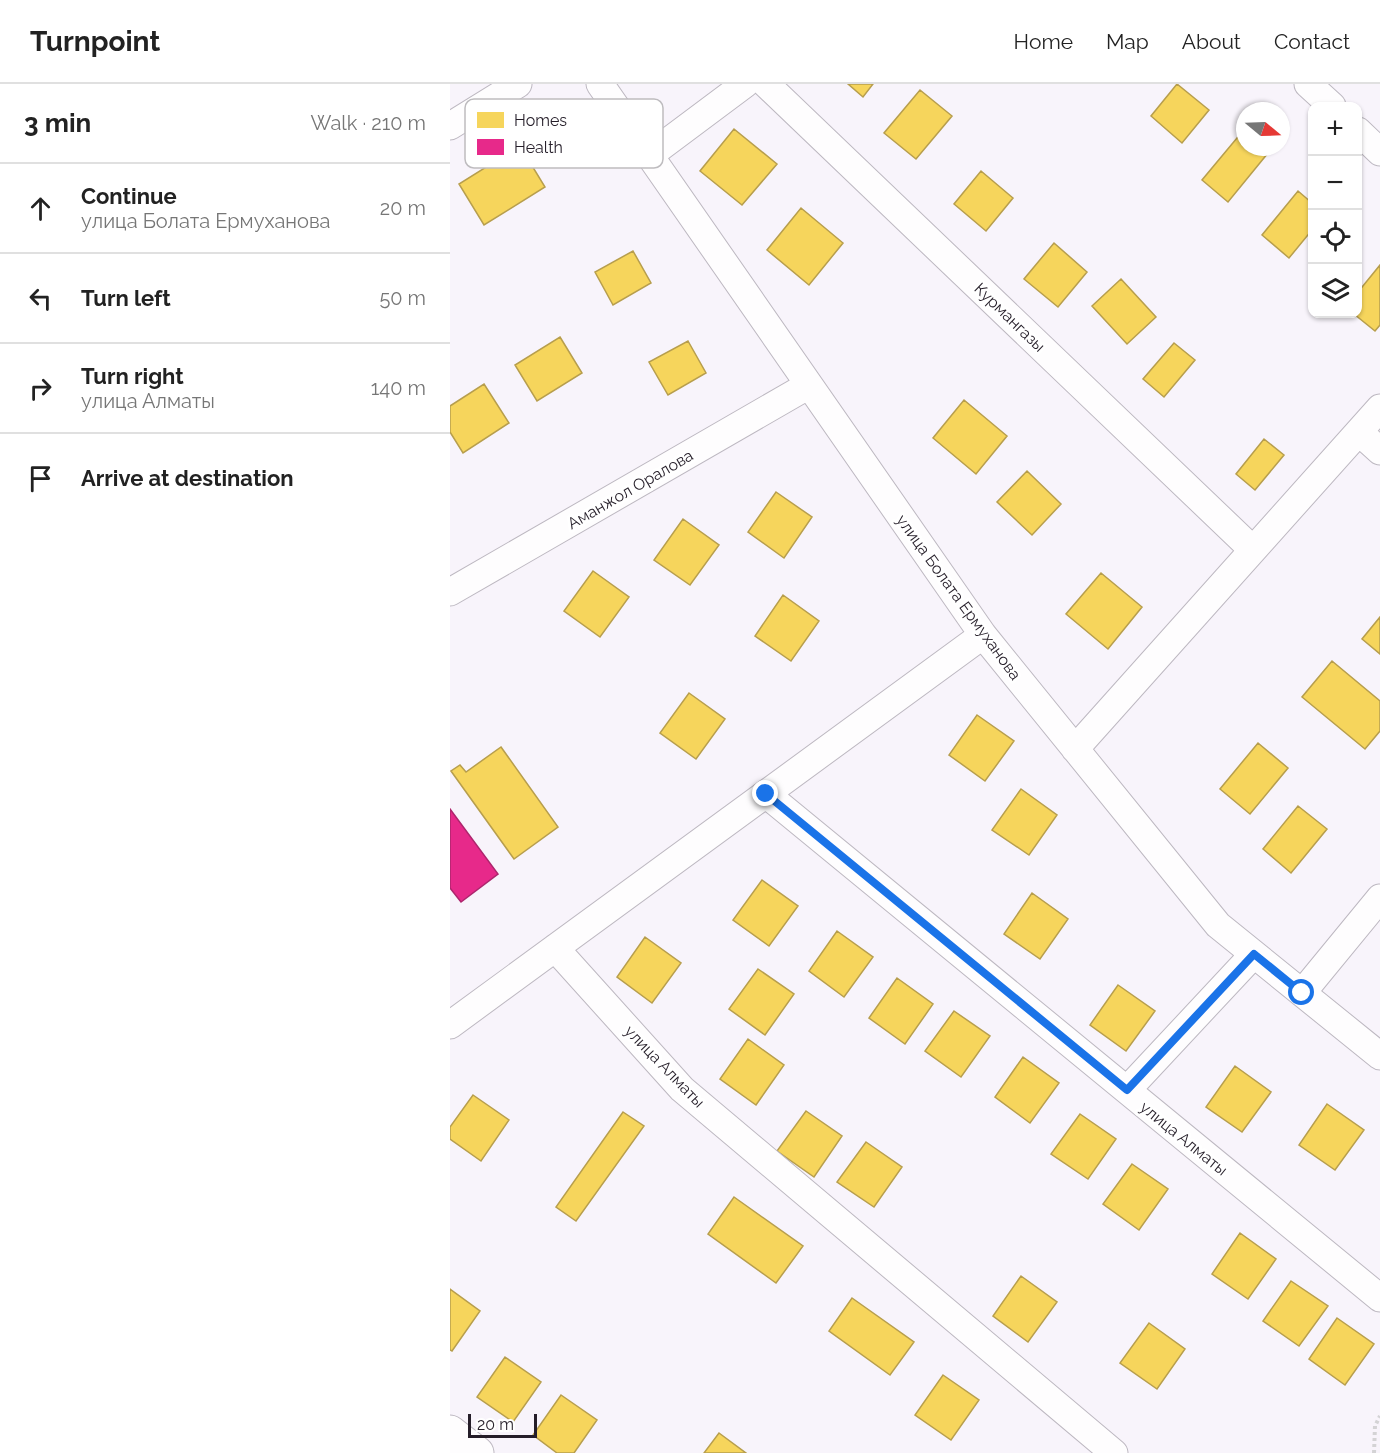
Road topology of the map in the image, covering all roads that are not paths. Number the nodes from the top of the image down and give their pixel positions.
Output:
1 (518, 84) edge
2 (600, 84) edge
3 (745, 84) edge
4 (766, 84) edge
5 (1308, 84) edge
6 (494, 99) edge
7 (611, 99) edge
8 (1328, 102) edge
9 (465, 117) edge
10 (450, 126) edge
11 (1362, 135) edge
12 (663, 145) edge
13 (1380, 152) edge
14 (659, 168) edge
15 (810, 386) junction
16 (1380, 408) edge
17 (1359, 432) junction
18 (1380, 451) edge
19 (1253, 550) junction
20 (450, 592) edge
21 (983, 635) junction
22 (1075, 748) junction
23 (766, 794) junction
24 (1380, 898) edge
25 (555, 948) junction
26 (1254, 954) junction
27 (1302, 993) junction
28 (450, 1025) edge
29 (1380, 1056) edge
30 (1127, 1090) junction
31 (1380, 1298) edge
32 (450, 1432) edge
33 (477, 1453) edge
34 (1114, 1453) edge

1 - 6 street
2 - 7 street, улица Болата Ермуханова
3 - 12 street
4 - 19 street, Курмангазы
5 - 8 street
9 - 10 street
11 - 13 street
14 - 15 street, улица Болата Ермуханова
15 - 20 street, Аманжол Оралова
15 - 21 street, улица Болата Ермуханова
16 - 17 street
17 - 18 street
17 - 19 street
19 - 22 street
21 - 22 street, улица Болата Ермуханова
21 - 23 street
22 - 26 street, улица Болата Ермуханова
23 - 25 street
23 - 30 street, улица Алматы
24 - 27 street
25 - 28 street
25 - 34 street, улица Алматы
26 - 27 street, улица Болата Ермуханова
26 - 30 street
27 - 29 street, улица Болата Ермуханова
30 - 31 street, улица Алматы
32 - 33 street

